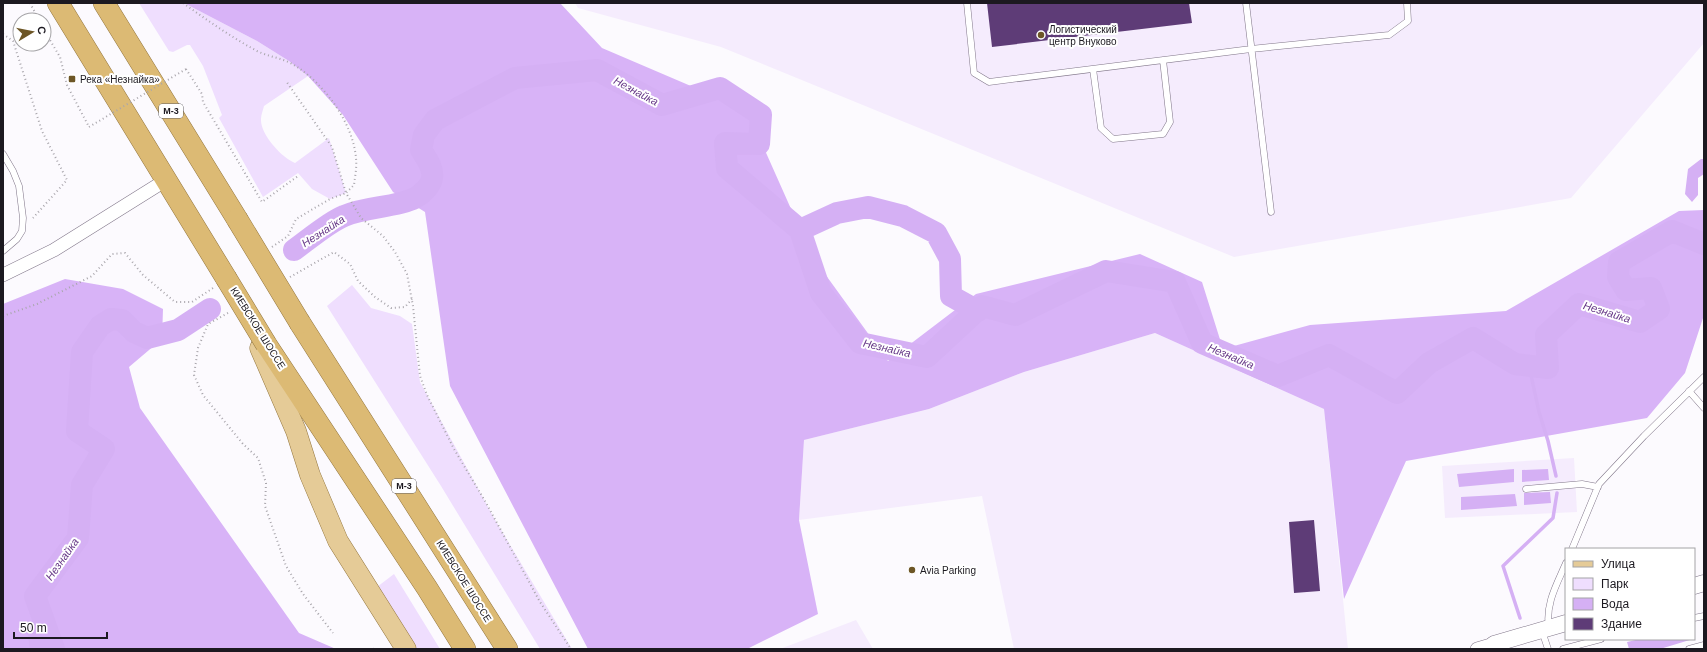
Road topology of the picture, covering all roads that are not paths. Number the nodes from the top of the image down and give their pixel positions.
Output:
1 (58, 3) edge
2 (104, 3) edge
3 (967, 3) edge
4 (1246, 3) edge
5 (1407, 3) edge
6 (1251, 49) junction
7 (1163, 60) junction
8 (1093, 68) junction
9 (3, 154) edge
10 (166, 180) junction
11 (1271, 212) dead end
12 (3, 251) edge
13 (3, 275) edge
14 (263, 346) junction
15 (1704, 377) edge
16 (1689, 391) junction
17 (1704, 408) edge
18 (1598, 487) junction
19 (1526, 488) dead end
20 (1572, 548) edge
21 (1565, 565) edge
22 (1565, 623) edge
23 (1542, 629) junction
24 (1597, 640) edge
25 (1704, 645) edge
26 (1495, 646) edge
27 (406, 649) edge
28 (465, 649) edge
29 (507, 649) edge
30 (1477, 649) edge
31 (1518, 649) edge
32 (1548, 649) edge
33 (1563, 649) edge
34 (1689, 649) edge

1 - 10 highway, КИЕВСКОЕ ШОССЕ
2 - 29 highway, КИЕВСКОЕ ШОССЕ / М-3, bridge
3 - 8 lane
4 - 6 lane
5 - 6 lane
6 - 7 lane
6 - 11 lane
7 - 8 lane
7 - 8 lane
9 - 12 lane
10 - 13 street
10 - 14 highway, КИЕВСКОЕ ШОССЕ, bridge
14 - 27 main road
14 - 28 highway, КИЕВСКОЕ ШОССЕ
15 - 16 lane
16 - 17 lane
16 - 18 lane
18 - 19 lane
18 - 20 lane
21 - 23 lane
22 - 23 street
23 - 26 street
23 - 31 street
23 - 32 lane
24 - 33 lane
25 - 34 lane
26 - 30 street

